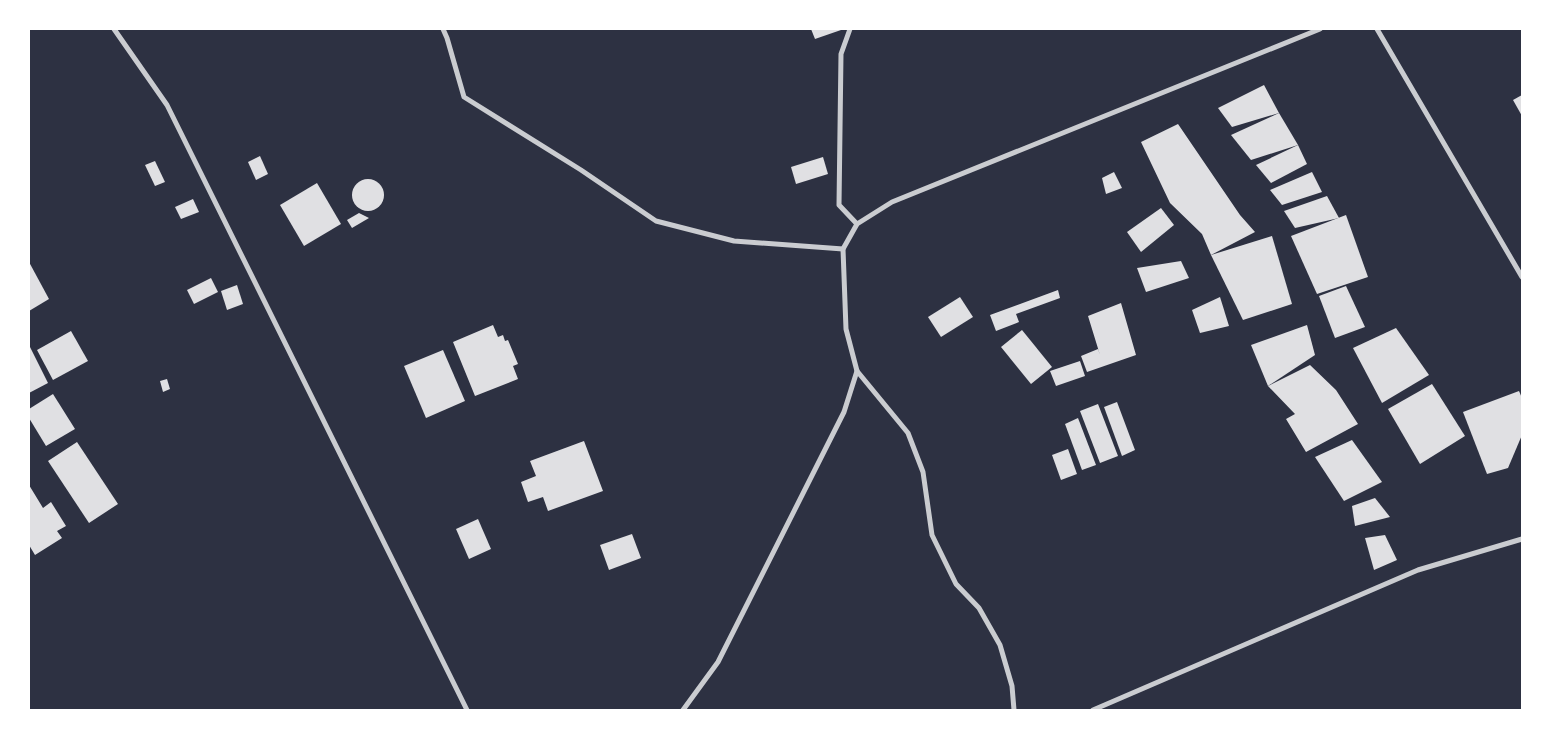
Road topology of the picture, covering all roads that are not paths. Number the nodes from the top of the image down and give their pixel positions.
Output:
1 (114, 29) edge
2 (443, 29) edge
3 (850, 29) edge
4 (1320, 29) edge
5 (1377, 29) edge
6 (857, 224) junction
7 (843, 249) junction
8 (1522, 277) edge
9 (857, 371) junction
10 (1522, 539) edge
11 (466, 710) edge
12 (683, 710) edge
13 (1014, 710) edge
14 (1093, 710) edge

1 - 11 street
2 - 7 street
3 - 6 street
4 - 6 street
5 - 8 street
6 - 7 street
7 - 9 street
9 - 12 street
9 - 13 street
10 - 14 street

